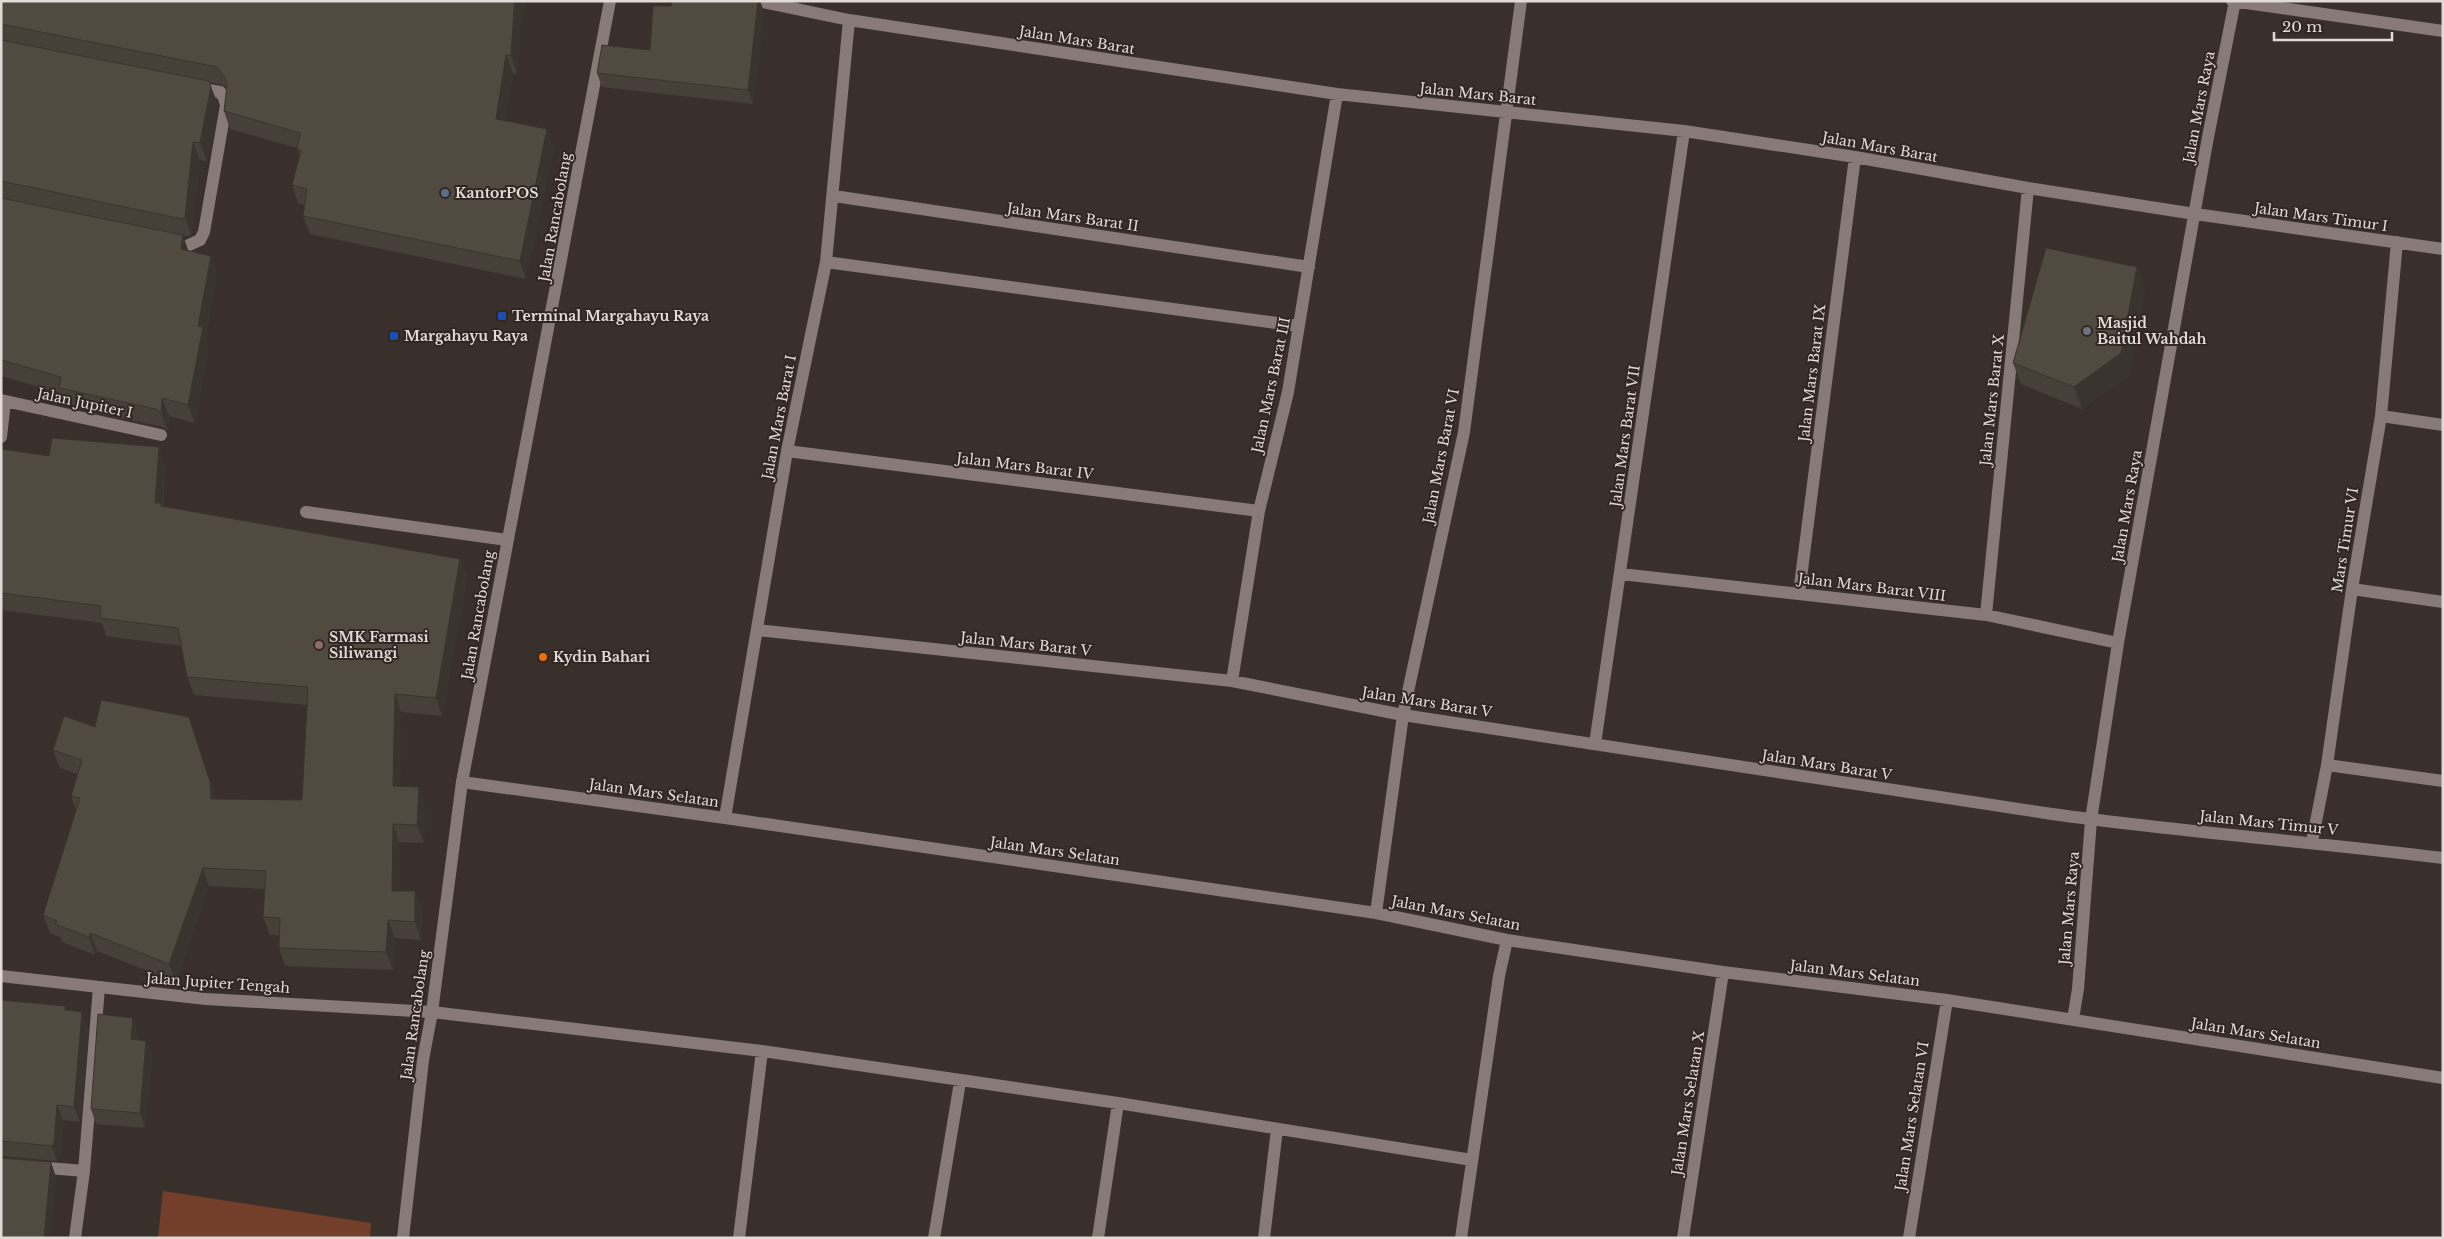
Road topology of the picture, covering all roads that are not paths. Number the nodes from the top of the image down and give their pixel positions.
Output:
1 (610, 1) edge
2 (758, 1) edge
3 (1521, 1) edge
4 (2234, 1) edge
5 (849, 20) junction
6 (2443, 31) edge
7 (182, 85) edge
8 (1337, 94) junction
9 (1505, 111) junction
10 (1684, 131) junction
11 (1855, 157) junction
12 (2028, 188) junction
13 (834, 196) junction
14 (2195, 214) junction
15 (2397, 242) junction
16 (185, 244) dead end
17 (2443, 249) edge
18 (826, 262) junction
19 (1309, 267) junction
20 (1299, 326) junction
21 (3, 401) edge
22 (2381, 416) junction
23 (2443, 425) edge
24 (162, 435) edge
25 (1, 437) edge
26 (787, 450) junction
27 (1259, 511) junction
28 (306, 512) dead end
29 (507, 540) junction
30 (1621, 574) junction
31 (2352, 589) junction
32 (1799, 593) junction
33 (2443, 602) edge
34 (1986, 615) junction
35 (756, 630) junction
36 (2118, 642) junction
37 (1232, 682) junction
38 (1403, 715) junction
39 (1595, 744) junction
40 (2327, 764) junction
41 (462, 782) junction
42 (2443, 782) edge
43 (725, 818) junction
44 (2091, 820) junction
45 (2312, 842) junction
46 (2443, 858) edge
47 (1376, 913) junction
48 (1507, 940) junction
49 (1723, 972) junction
50 (1, 976) edge
51 (99, 987) junction
52 (1947, 1000) junction
53 (432, 1012) junction
54 (2073, 1020) junction
55 (762, 1051) junction
56 (2443, 1078) edge
57 (960, 1082) junction
58 (1118, 1103) junction
59 (1277, 1129) junction
60 (1472, 1160) junction
61 (1, 1164) edge
62 (84, 1171) junction
63 (1913, 1237) edge
64 (75, 1238) edge
65 (403, 1238) edge
66 (739, 1238) edge
67 (934, 1238) edge
68 (1098, 1238) edge
69 (1264, 1238) edge
70 (1461, 1238) edge
71 (1683, 1238) edge

1 - 29 street, Jalan Rancabolang
2 - 5 street, Jalan Mars Barat
3 - 9 street, Jalan Mars Barat VI
4 - 6 street
4 - 14 street, Jalan Mars Raya
5 - 8 street, Jalan Mars Barat
5 - 13 street, Jalan Mars Barat I
7 - 16 street
8 - 9 street, Jalan Mars Barat
8 - 19 street, Jalan Mars Barat III
9 - 10 street, Jalan Mars Barat
9 - 38 street, Jalan Mars Barat VI
10 - 11 street, Jalan Mars Barat
10 - 30 street, Jalan Mars Barat VII
11 - 12 street, Jalan Mars Barat
11 - 32 street, Jalan Mars Barat IX
12 - 14 street, Jalan Mars Barat
12 - 34 street, Jalan Mars Barat X
13 - 18 street, Jalan Mars Barat I
13 - 19 street, Jalan Mars Barat II
14 - 15 street, Jalan Mars Timur I
14 - 36 street, Jalan Mars Raya
15 - 17 street, Jalan Mars Timur I
15 - 22 street, Mars Timur VI
18 - 20 street
18 - 26 street, Jalan Mars Barat I
19 - 20 street, Jalan Mars Barat III
20 - 27 street, Jalan Mars Barat III
21 - 24 street, Jalan Jupiter I
21 - 25 street
22 - 23 street
22 - 31 street, Mars Timur VI
26 - 27 street, Jalan Mars Barat IV
26 - 35 street, Jalan Mars Barat I
27 - 37 street, Jalan Mars Barat III
28 - 29 street
29 - 41 street, Jalan Rancabolang
30 - 32 street, Jalan Mars Barat VIII
30 - 39 street, Jalan Mars Barat VII
31 - 33 street
31 - 40 street, Mars Timur VI
32 - 34 street, Jalan Mars Barat VIII
34 - 36 street, Jalan Mars Barat VIII
35 - 37 street, Jalan Mars Barat V
35 - 43 street, Jalan Mars Barat I
36 - 44 street, Jalan Mars Raya
37 - 38 street, Jalan Mars Barat V
38 - 39 street, Jalan Mars Barat V
38 - 47 street, Jalan Mars Barat VI
39 - 44 street, Jalan Mars Barat V
40 - 42 street
40 - 45 street, Mars Timur VI
41 - 43 street, Jalan Mars Selatan
41 - 53 street, Jalan Rancabolang
43 - 47 street, Jalan Mars Selatan
44 - 45 street, Jalan Mars Timur V
44 - 54 street, Jalan Mars Raya
45 - 46 street, Jalan Mars Timur V
47 - 48 street, Jalan Mars Selatan
48 - 49 street, Jalan Mars Selatan
48 - 60 street
49 - 52 street, Jalan Mars Selatan
49 - 71 street, Jalan Mars Selatan X
50 - 51 street, Jalan Jupiter Tengah
51 - 53 street, Jalan Jupiter Tengah
51 - 62 street
52 - 54 street, Jalan Mars Selatan
52 - 63 street, Jalan Mars Selatan VI
53 - 55 street, Jalan Jupiter Tengah
53 - 65 street, Jalan Rancabolang
54 - 56 street, Jalan Mars Selatan
55 - 57 street, Jalan Jupiter Tengah
55 - 66 street
57 - 58 street, Jalan Jupiter Tengah
57 - 67 street
58 - 59 street, Jalan Jupiter Tengah
58 - 68 street
59 - 60 street, Jalan Jupiter Tengah
59 - 69 street
60 - 70 street
61 - 62 street
62 - 64 street

